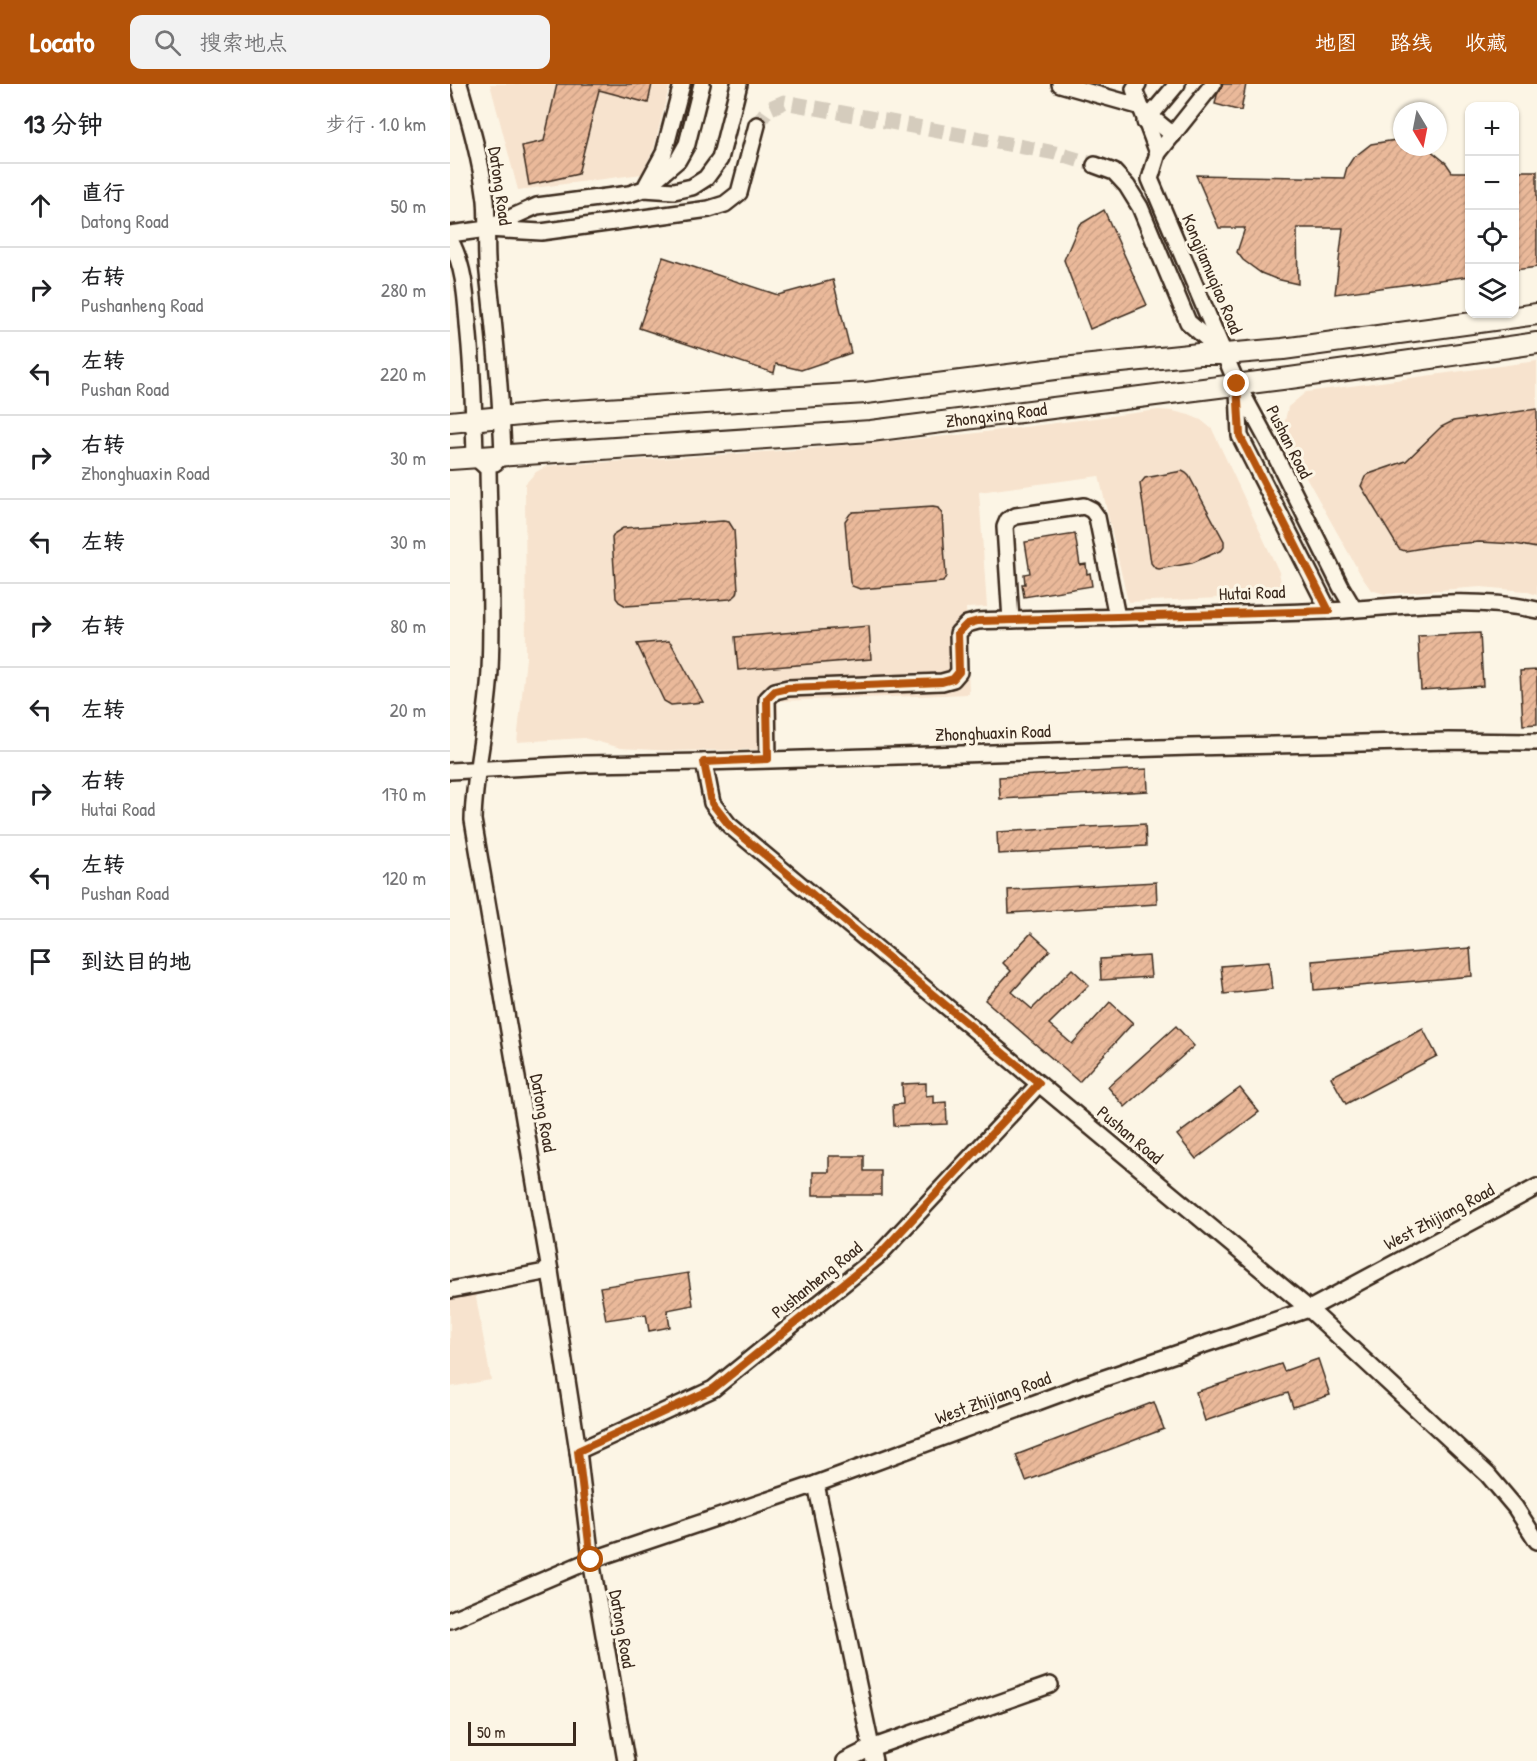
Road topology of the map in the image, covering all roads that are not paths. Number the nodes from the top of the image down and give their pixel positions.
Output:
1 (459, 84) edge
2 (682, 84) edge
3 (702, 84) edge
4 (739, 84) edge
5 (1060, 84) edge
6 (1138, 84) edge
7 (1177, 84) edge
8 (1213, 84) edge
9 (1145, 116) junction
10 (757, 125) tunnel mouth
11 (1173, 135) junction
12 (1158, 153) junction
13 (1095, 165) tunnel mouth
14 (644, 189) junction
15 (487, 229) junction
16 (450, 234) edge
17 (450, 240) edge
18 (1537, 314) edge
19 (1537, 343) edge
20 (1225, 354) junction
21 (1237, 384) junction
22 (502, 417) junction
23 (474, 419) junction
24 (450, 422) edge
25 (503, 455) junction
26 (450, 459) edge
27 (482, 463) junction
28 (1354, 609) junction
29 (1537, 610) edge
30 (1329, 611) junction
31 (1118, 617) junction
32 (1011, 620) junction
33 (1537, 742) edge
34 (768, 759) junction
35 (704, 762) junction
36 (477, 769) junction
37 (450, 771) edge
38 (1039, 1083) junction
39 (1537, 1187) edge
40 (550, 1271) junction
41 (450, 1290) edge
42 (1309, 1309) junction
43 (578, 1451) junction
44 (816, 1484) junction
45 (1537, 1541) edge
46 (591, 1560) junction
47 (450, 1620) edge
48 (1050, 1685) dead end
49 (873, 1754) edge
50 (626, 1761) edge
51 (844, 1761) edge

1 - 15 street, Datong Road
2 - 14 street
3 - 14 street
4 - 14 street
5 - 9 street
6 - 9 street
7 - 9 street
8 - 11 street
9 - 11 street
9 - 12 street
10 - 15 street
11 - 12 street
12 - 20 street, Kongjiamuqiao Road
13 - 20 street
14 - 15 street
15 - 16 street
15 - 22 street, Datong Road
17 - 23 street, Datong Road
18 - 20 main road
19 - 21 main road, Zhongxing Road
20 - 21 street, Kongjiamuqiao Road
20 - 22 main road
21 - 25 main road, Zhongxing Road
21 - 28 street, Pushan Road
21 - 30 street, Pushan Road
22 - 23 main road
22 - 25 street, Datong Road
23 - 24 main road
23 - 27 street, Datong Road
25 - 27 main road, Zhongxing Road
26 - 27 main road, Zhongxing Road
27 - 36 street, Datong Road
28 - 29 street, Hutai Road
28 - 30 street, Hutai Road
30 - 31 street, Hutai Road
31 - 32 street, Hutai Road
31 - 32 street
32 - 34 street, Hutai Road
33 - 34 street, Zhonghuaxin Road
34 - 35 street, Zhonghuaxin Road
35 - 36 street, Zhonghuaxin Road
35 - 38 street, Pushan Road
36 - 37 street, Zhonghuaxin Road
36 - 40 street, Datong Road
38 - 42 street, Pushan Road
38 - 43 street, Pushanheng Road
39 - 42 street, West Zhijiang Road
40 - 41 street
40 - 43 street, Datong Road
42 - 44 street, West Zhijiang Road
42 - 45 street, Pushan Road
43 - 46 street, Datong Road
44 - 46 street, West Zhijiang Road
44 - 49 street
46 - 47 street, West Zhijiang Road
46 - 50 street, Datong Road
48 - 49 street
49 - 51 street

